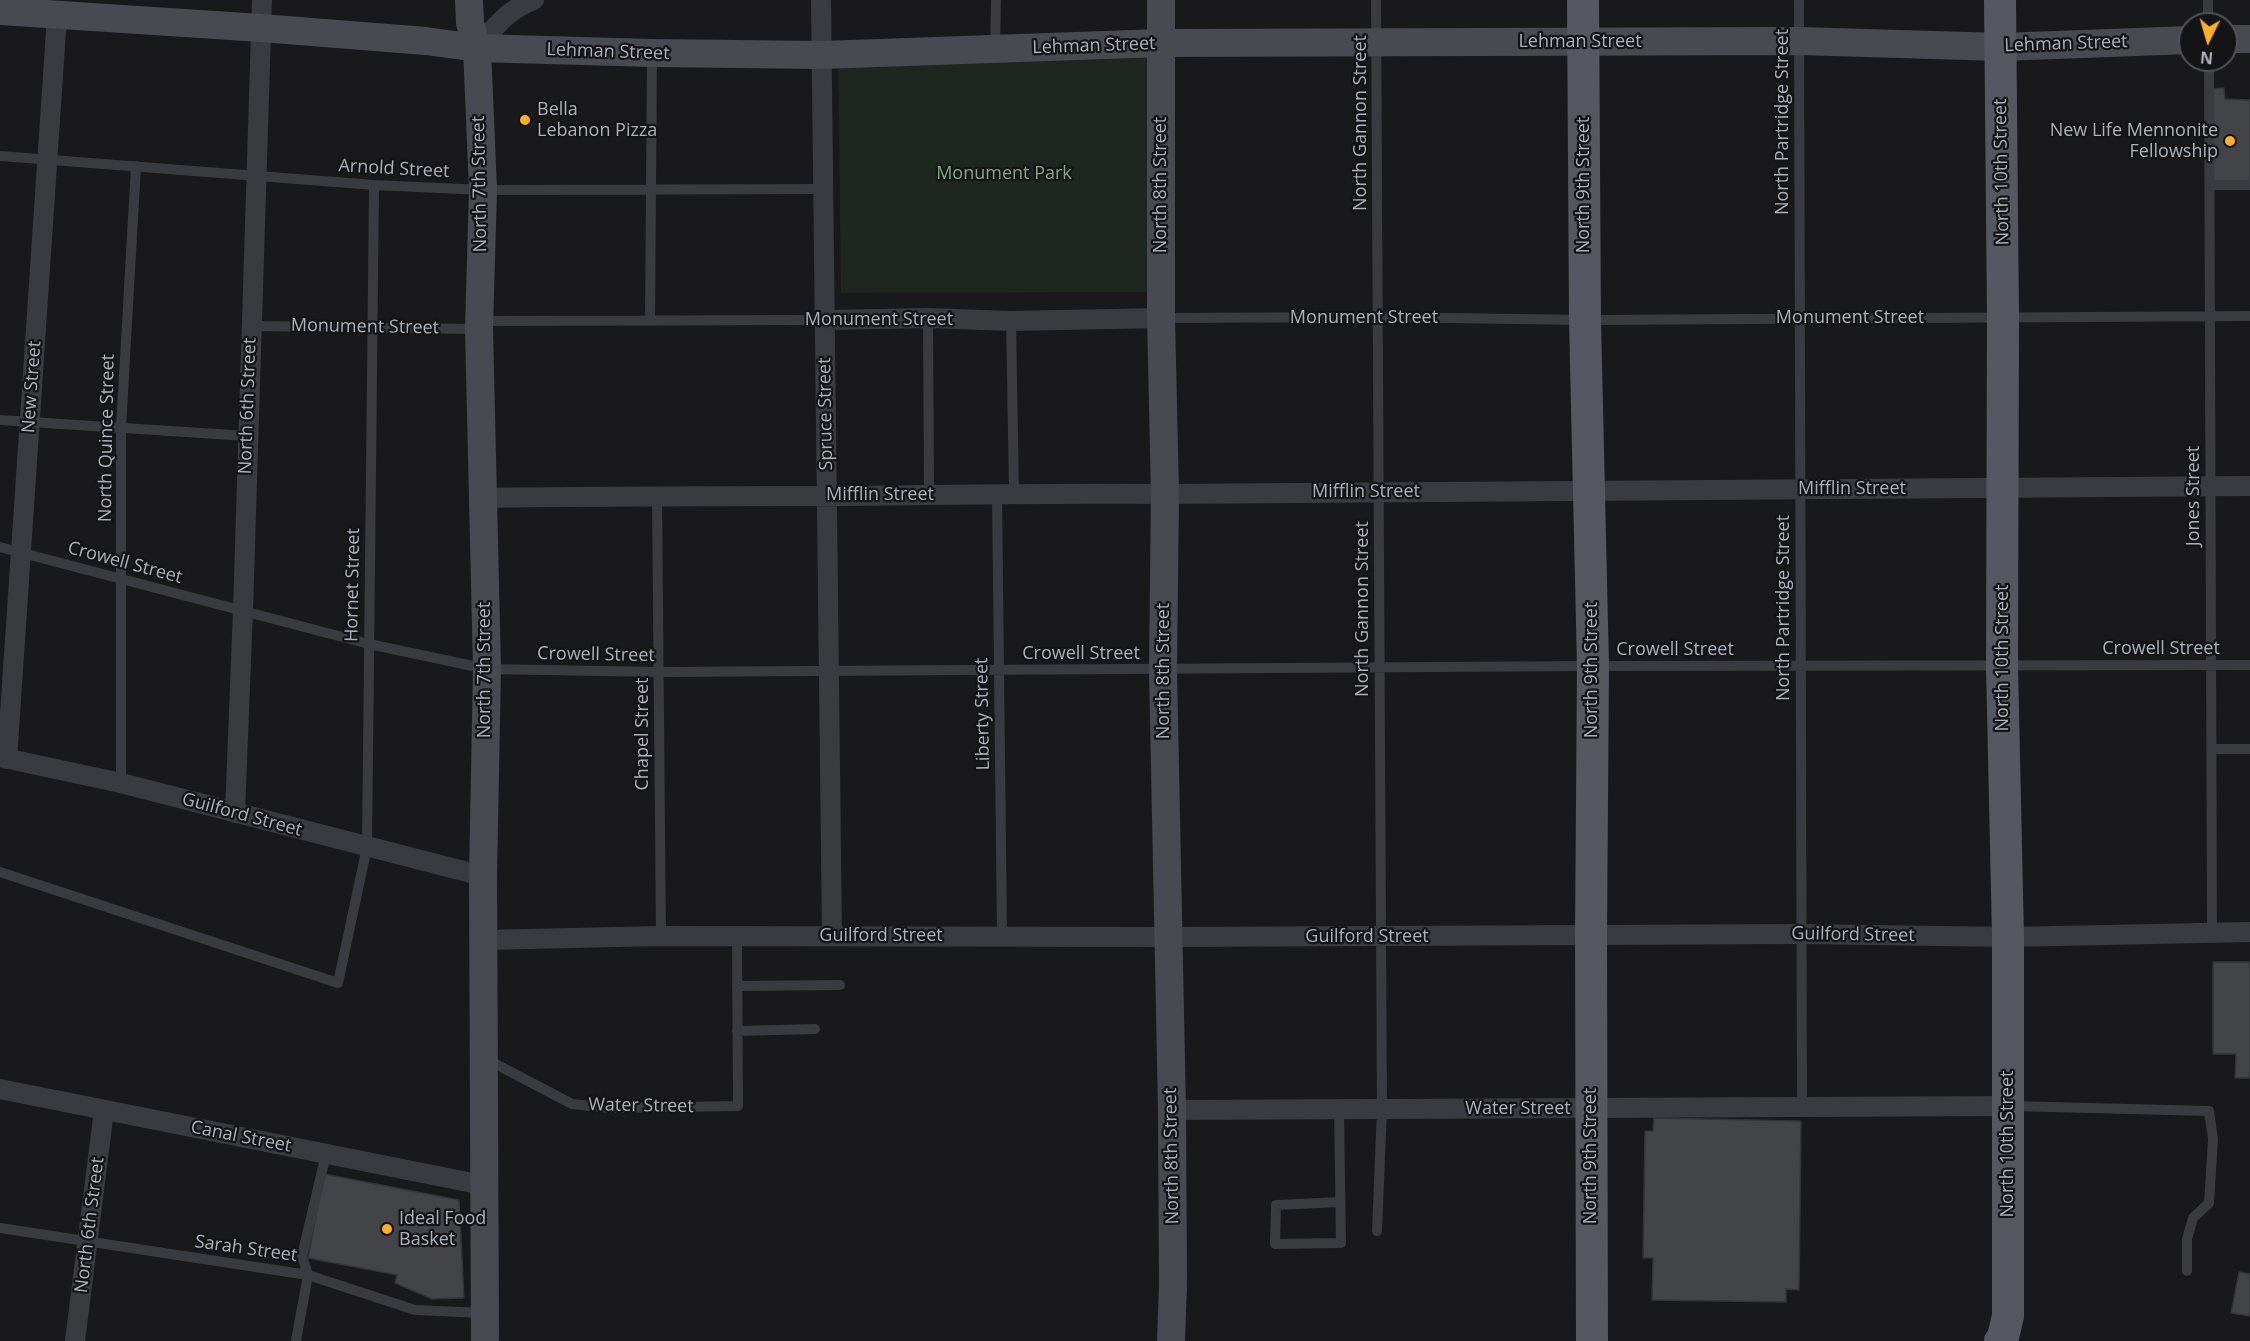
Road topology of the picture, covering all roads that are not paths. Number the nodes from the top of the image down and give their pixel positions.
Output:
1 (469, 0) edge
2 (534, 0) edge
3 (821, 0) edge
4 (996, 0) edge
5 (1161, 0) edge
6 (1376, 0) edge
7 (1584, 0) edge
8 (1799, 0) edge
9 (2000, 0) edge
10 (42, 10) edge
11 (0, 11) edge
12 (261, 14) edge
13 (2178, 40) edge
14 (1799, 41) junction
15 (1583, 42) junction
16 (1161, 43) junction
17 (1377, 43) junction
18 (2001, 47) junction
19 (477, 48) junction
20 (995, 51) junction
21 (652, 53) junction
22 (822, 55) junction
23 (2209, 72) edge
24 (0, 156) edge
25 (47, 159) junction
26 (136, 166) junction
27 (256, 176) junction
28 (374, 185) junction
29 (2210, 185) junction
30 (2250, 185) edge
31 (650, 189) junction
32 (824, 189) junction
33 (483, 190) junction
34 (2210, 316) junction
35 (2250, 316) edge
36 (1378, 317) junction
37 (2003, 317) junction
38 (928, 318) junction
39 (1161, 318) junction
40 (1800, 319) junction
41 (825, 320) junction
42 (1585, 320) junction
43 (650, 321) junction
44 (1011, 321) junction
45 (479, 325) junction
46 (251, 326) junction
47 (374, 327) junction
48 (0, 420) edge
49 (30, 422) junction
50 (121, 428) junction
51 (247, 436) junction
52 (2250, 486) edge
53 (2210, 487) junction
54 (2003, 488) junction
55 (1800, 489) junction
56 (1589, 491) junction
57 (1379, 492) junction
58 (1005, 493) junction
59 (1165, 494) junction
60 (657, 495) junction
61 (929, 495) junction
62 (827, 496) junction
63 (482, 498) junction
64 (0, 547) edge
65 (21, 553) junction
66 (122, 580) junction
67 (243, 610) junction
68 (369, 644) junction
69 (2211, 665) junction
70 (2250, 665) edge
71 (1593, 666) junction
72 (2002, 666) junction
73 (1800, 667) junction
74 (487, 669) junction
75 (1380, 669) junction
76 (999, 670) junction
77 (1163, 670) junction
78 (829, 671) junction
79 (659, 672) junction
80 (2250, 749) edge
81 (2212, 750) junction
82 (3, 758) edge
83 (121, 783) junction
84 (235, 813) junction
85 (367, 847) junction
86 (0, 872) edge
87 (483, 876) junction
88 (2212, 932) junction
89 (2250, 932) edge
90 (1801, 934) junction
91 (1002, 935) junction
92 (661, 936) junction
93 (737, 936) junction
94 (832, 936) junction
95 (1382, 936) junction
96 (1591, 936) junction
97 (1168, 937) junction
98 (2008, 937) junction
99 (484, 940) junction
100 (840, 985) dead end
101 (737, 986) junction
102 (815, 1029) dead end
103 (737, 1031) junction
104 (484, 1058) junction
105 (0, 1089) edge
106 (2007, 1106) junction
107 (1802, 1107) junction
108 (1339, 1109) junction
109 (1382, 1109) junction
110 (1591, 1109) junction
111 (104, 1110) junction
112 (1172, 1110) junction
113 (326, 1154) junction
114 (483, 1185) junction
115 (1340, 1202) junction
116 (0, 1228) edge
117 (1377, 1231) dead end
118 (87, 1242) junction
119 (2187, 1271) dead end
120 (308, 1275) junction
121 (484, 1312) junction
122 (2004, 1329) edge
123 (75, 1341) edge
124 (296, 1341) edge
125 (485, 1341) edge
126 (1171, 1341) edge
127 (1592, 1341) edge
128 (2027, 1341) edge

1 - 19 street, North 7th Street
2 - 19 street
3 - 22 street, Spruce Street
4 - 20 lane
5 - 16 street, North 8th Street
6 - 17 lane, North Gannon Street
7 - 15 main road, North 9th Street
8 - 14 lane, North Partridge Street
9 - 18 main road, North 10th Street
10 - 11 street, Lehman Street
10 - 12 street, Lehman Street
10 - 25 street, New Street
12 - 19 street, Lehman Street
12 - 27 street, North 6th Street
13 - 18 street, Lehman Street
14 - 15 street, Lehman Street
14 - 18 street, Lehman Street
14 - 40 lane, North Partridge Street
15 - 17 street, Lehman Street
15 - 42 main road, North 9th Street
16 - 17 street, Lehman Street
16 - 20 street, Lehman Street
16 - 39 street, North 8th Street
17 - 36 lane, North Gannon Street
18 - 37 main road, North 10th Street
19 - 21 street, Lehman Street
19 - 33 street, North 7th Street
20 - 22 street, Lehman Street
21 - 22 street, Lehman Street
21 - 31 lane
22 - 32 street, Spruce Street
23 - 29 lane, Jones Street
24 - 25 lane, Arnold Street
25 - 26 lane, Arnold Street
25 - 49 street, New Street
26 - 27 lane, Arnold Street
26 - 50 lane, North Quince Street
27 - 28 lane, Arnold Street
27 - 46 street, North 6th Street
28 - 33 lane, Arnold Street
28 - 47 lane, Hornet Street
29 - 30 lane
29 - 34 lane, Jones Street
31 - 32 lane, Arnold Street
31 - 33 lane, Arnold Street
31 - 43 lane
32 - 41 street, Spruce Street
33 - 45 street, North 7th Street
34 - 35 lane, Monument Street
34 - 37 lane, Monument Street
34 - 53 lane, Jones Street
36 - 39 lane, Monument Street
36 - 42 lane, Monument Street
36 - 57 lane, North Gannon Street
37 - 40 lane, Monument Street
37 - 54 main road, North 10th Street
38 - 41 street, Monument Street
38 - 44 street, Monument Street
38 - 61 lane
39 - 44 street, Monument Street
39 - 59 street, North 8th Street
40 - 42 lane, Monument Street
40 - 55 lane, North Partridge Street
41 - 43 lane, Monument Street
41 - 62 street, Spruce Street
42 - 56 main road, North 9th Street
43 - 45 lane, Monument Street
44 - 58 lane, Liberty Street
45 - 47 lane, Monument Street
45 - 63 street, North 7th Street
46 - 47 lane, Monument Street
46 - 51 street, North 6th Street
47 - 68 lane, Hornet Street
48 - 49 lane
49 - 50 lane
49 - 65 street, New Street
50 - 51 lane
50 - 66 lane, North Quince Street
51 - 67 street, North 6th Street
52 - 53 street, Mifflin Street
53 - 54 street, Mifflin Street
53 - 69 lane, Jones Street
54 - 55 street, Mifflin Street
54 - 72 main road, North 10th Street
55 - 56 street, Mifflin Street
55 - 73 lane, North Partridge Street
56 - 57 street, Mifflin Street
56 - 71 main road, North 9th Street
57 - 59 street, Mifflin Street
57 - 75 lane, North Gannon Street
58 - 59 street, Mifflin Street
58 - 61 street, Mifflin Street
58 - 76 lane, Liberty Street
59 - 77 street, North 8th Street
60 - 62 street, Mifflin Street
60 - 63 street, Mifflin Street
60 - 79 lane, Chapel Street
61 - 62 street, Mifflin Street
62 - 78 street, Spruce Street
63 - 74 street, North 7th Street
64 - 65 lane, Crowell Street
65 - 66 lane, Crowell Street
65 - 82 street, New Street
66 - 67 lane, Crowell Street
66 - 83 lane, North Quince Street
67 - 68 lane, Crowell Street
67 - 84 street, North 6th Street
68 - 74 lane, Crowell Street
68 - 85 lane, Hornet Street
69 - 70 lane, Crowell Street
69 - 72 lane, Crowell Street
69 - 81 lane, Jones Street
71 - 73 lane, Crowell Street
71 - 75 lane, Crowell Street
71 - 96 main road, North 9th Street
72 - 73 lane, Crowell Street
72 - 98 main road, North 10th Street
73 - 90 lane, North Partridge Street
74 - 79 lane, Crowell Street
74 - 87 street, North 7th Street
75 - 77 lane, Crowell Street
75 - 95 lane, North Gannon Street
76 - 77 lane, Crowell Street
76 - 78 lane, Crowell Street
76 - 91 lane, Liberty Street
77 - 97 street, North 8th Street
78 - 79 lane, Crowell Street
78 - 94 street, Spruce Street
79 - 92 lane, Chapel Street
80 - 81 lane
81 - 88 lane, Jones Street
82 - 83 street, Guilford Street
83 - 84 street, Guilford Street
84 - 85 street, Guilford Street
85 - 86 lane, Hornet Street
85 - 87 street, Guilford Street
87 - 99 street, North 7th Street
88 - 89 street, Guilford Street
88 - 98 street, Guilford Street
90 - 96 street, Guilford Street
90 - 98 street, Guilford Street
90 - 107 lane, North Partridge Street
91 - 94 street, Guilford Street
91 - 97 street, Guilford Street
92 - 93 street, Guilford Street
92 - 99 street, Guilford Street
93 - 94 street, Guilford Street
93 - 101 lane
95 - 96 street, Guilford Street
95 - 97 street, Guilford Street
95 - 109 lane, North Gannon Street
96 - 110 main road, North 9th Street
97 - 112 street, North 8th Street
98 - 106 main road, North 10th Street
99 - 104 street, North 7th Street
100 - 101 lane
101 - 103 lane
102 - 103 lane
103 - 104 lane, Water Street
104 - 114 street, North 7th Street
105 - 111 street, Canal Street
106 - 107 street, Water Street
106 - 119 lane
106 - 122 main road, North 10th Street
107 - 110 street, Water Street
108 - 109 street, Water Street
108 - 112 street, Water Street
108 - 115 lane
109 - 110 street, Water Street
109 - 117 lane, North Gannon Street
110 - 127 main road, North 9th Street
111 - 113 street, Canal Street
111 - 118 street, North 6th Street
112 - 126 street, North 8th Street
113 - 114 street, Canal Street
113 - 120 lane
114 - 121 street, North 7th Street
115 - 115 lane
116 - 118 lane, Sarah Street
118 - 120 lane, Sarah Street
118 - 123 street, North 6th Street
120 - 121 lane, Sarah Street
120 - 124 lane
121 - 125 street, North 7th Street
122 - 128 main road

